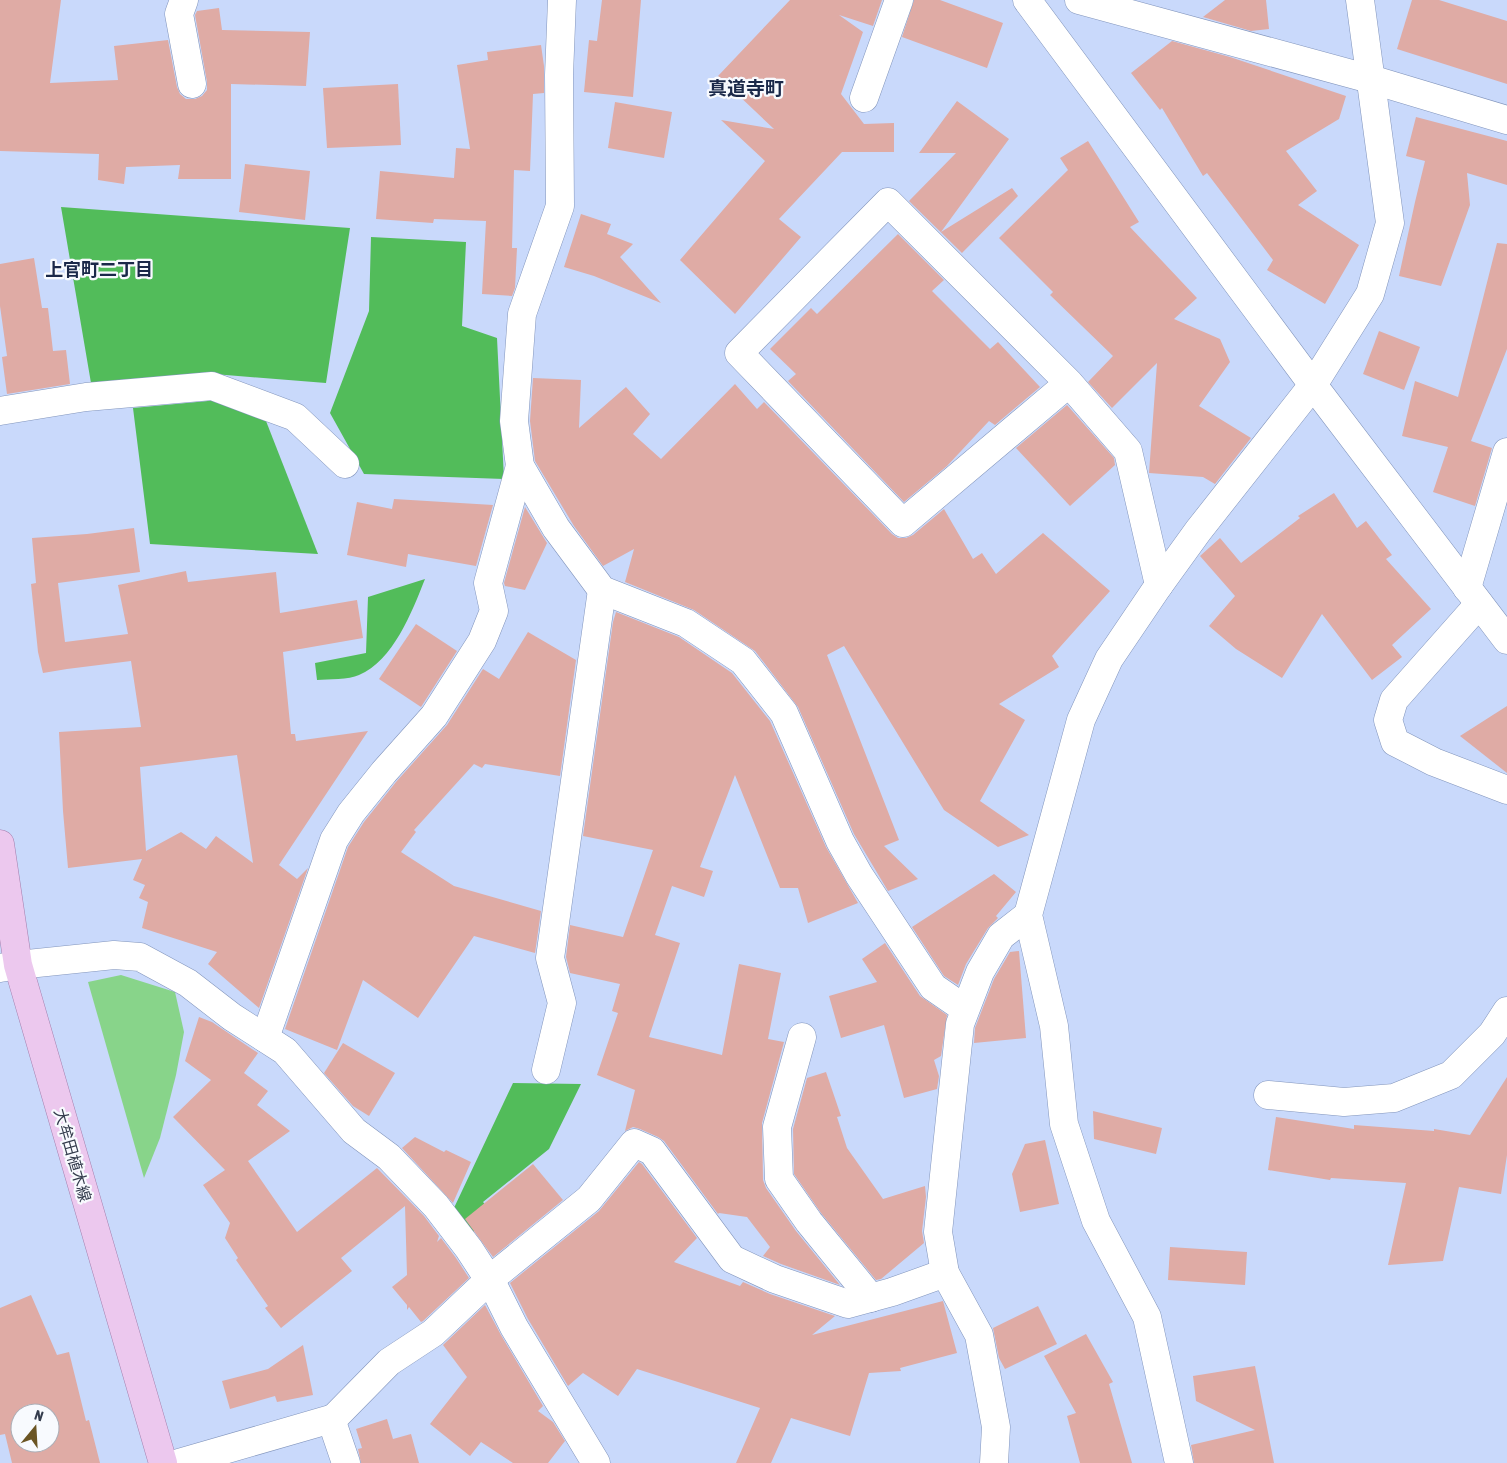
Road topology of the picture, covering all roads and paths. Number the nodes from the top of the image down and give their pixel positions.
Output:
1 (184, 0) edge
2 (562, 0) edge
3 (899, 0) edge
4 (1027, 0) edge
5 (1079, 0) edge
6 (1360, 0) edge
7 (1370, 79) junction
8 (192, 84) dead end
9 (864, 98) dead end
10 (1507, 120) edge
11 (1069, 383) junction
12 (1313, 385) junction
13 (0, 411) edge
14 (1507, 452) edge
15 (346, 464) dead end
16 (520, 466) junction
17 (1159, 585) junction
18 (602, 590) junction
19 (1473, 596) junction
20 (1507, 640) edge
21 (1507, 790) edge
22 (0, 844) edge
23 (1028, 915) junction
24 (9, 967) edge
25 (965, 1009) junction
26 (1507, 1011) edge
27 (802, 1036) dead end
28 (265, 1038) junction
29 (546, 1070) dead end
30 (1268, 1095) dead end
31 (945, 1272) junction
32 (489, 1280) junction
33 (872, 1298) junction
34 (331, 1421) junction
35 (162, 1463) edge
36 (180, 1463) edge
37 (346, 1463) edge
38 (596, 1463) edge
39 (994, 1463) edge
40 (1179, 1463) edge

1 - 8 street
2 - 16 street
3 - 9 street
4 - 12 street
5 - 7 street
6 - 7 street
7 - 10 street
7 - 12 street
11 - 11 street
11 - 17 street
12 - 17 street
12 - 19 street
13 - 15 street
14 - 19 street
16 - 18 street
16 - 28 street
17 - 23 street
18 - 25 street
18 - 29 street
19 - 20 street
19 - 21 street
22 - 24 main road, 大牟田植木線
23 - 25 street
23 - 40 street
24 - 28 street
24 - 35 main road, 大牟田植木線
25 - 31 street
26 - 30 street
27 - 33 street
28 - 32 street
31 - 33 street
31 - 39 street
32 - 33 street
32 - 34 street
32 - 38 street
34 - 36 street
34 - 37 street

